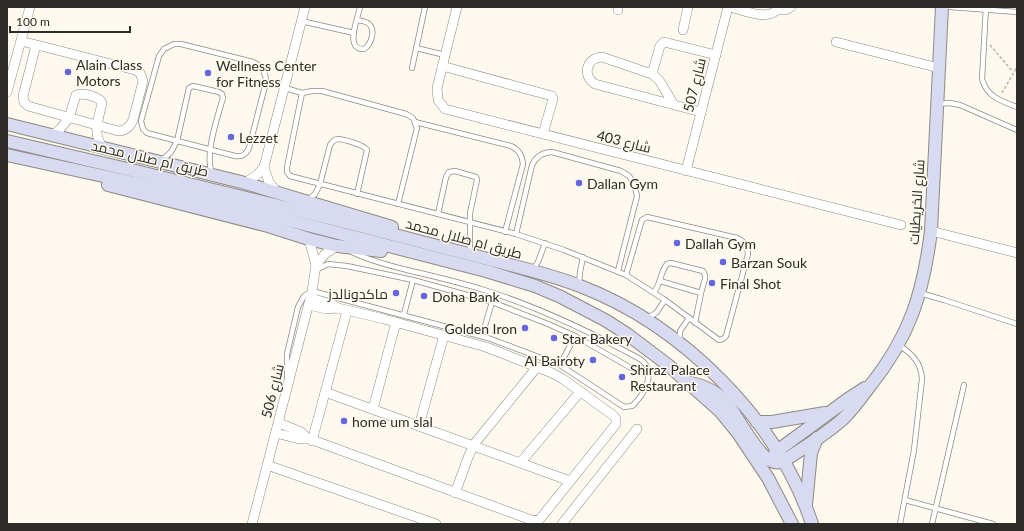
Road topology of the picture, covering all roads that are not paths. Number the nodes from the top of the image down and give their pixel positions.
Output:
1 (30, 7) edge
2 (305, 7) edge
3 (360, 7) edge
4 (426, 7) edge
5 (457, 7) edge
6 (688, 7) edge
7 (730, 7) edge
8 (790, 7) edge
9 (942, 7) edge
10 (950, 7) edge
11 (779, 8) edge
12 (986, 8) edge
13 (1017, 12) edge
14 (357, 20) junction
15 (302, 21) junction
16 (683, 30) dead end
17 (354, 33) junction
18 (21, 41) junction
19 (836, 42) dead end
20 (36, 45) junction
21 (416, 48) junction
22 (445, 55) junction
23 (716, 55) junction
24 (442, 66) junction
25 (412, 68) dead end
26 (939, 68) junction
27 (652, 74) junction
28 (285, 88) junction
29 (7, 92) edge
30 (302, 92) junction
31 (936, 104) junction
32 (674, 105) junction
33 (1017, 107) edge
34 (701, 112) junction
35 (69, 118) junction
36 (415, 122) junction
37 (10, 123) edge
38 (97, 125) junction
39 (1017, 130) edge
40 (543, 134) junction
41 (53, 135) junction
42 (7, 141) edge
43 (177, 141) junction
44 (104, 148) junction
45 (210, 150) junction
46 (7, 155) edge
47 (7, 161) edge
48 (160, 162) junction
49 (264, 167) junction
50 (686, 171) junction
51 (214, 175) junction
52 (246, 183) junction
53 (320, 184) junction
54 (200, 191) junction
55 (276, 191) junction
56 (357, 194) junction
57 (307, 201) junction
58 (398, 204) junction
59 (438, 214) junction
60 (470, 222) junction
61 (901, 225) dead end
62 (931, 231) junction
63 (505, 232) junction
64 (516, 234) junction
65 (309, 239) junction
66 (545, 243) junction
67 (408, 244) junction
68 (341, 246) junction
69 (1017, 253) edge
70 (470, 254) junction
71 (583, 258) junction
72 (315, 267) junction
73 (531, 271) junction
74 (618, 271) junction
75 (626, 275) junction
76 (413, 280) junction
77 (660, 281) junction
78 (579, 285) junction
79 (654, 292) junction
80 (701, 293) junction
81 (919, 293) junction
82 (311, 298) junction
83 (665, 300) junction
84 (492, 302) junction
85 (342, 309) junction
86 (404, 314) junction
87 (645, 318) junction
88 (689, 318) junction
89 (396, 322) junction
90 (696, 323) junction
91 (1017, 324) edge
92 (444, 335) junction
93 (482, 336) junction
94 (575, 336) junction
95 (681, 345) junction
96 (899, 345) junction
97 (560, 365) junction
98 (537, 367) junction
99 (648, 374) junction
100 (688, 382) junction
101 (289, 384) junction
102 (871, 385) junction
103 (964, 385) dead end
104 (325, 392) junction
105 (580, 392) junction
106 (373, 409) junction
107 (829, 413) junction
108 (757, 422) junction
109 (279, 423) junction
110 (419, 426) junction
111 (637, 429) dead end
112 (276, 433) junction
113 (817, 438) junction
114 (310, 440) junction
115 (473, 446) junction
116 (777, 458) junction
117 (520, 463) junction
118 (267, 465) junction
119 (768, 478) junction
120 (570, 481) junction
121 (455, 492) junction
122 (905, 500) junction
123 (806, 506) junction
124 (936, 509) junction
125 (252, 524) edge
126 (436, 524) edge
127 (562, 524) edge
128 (792, 524) edge
129 (812, 524) edge
130 (900, 524) edge
131 (932, 524) edge
132 (992, 524) edge

1 - 18 street
2 - 15 street
3 - 14 lane
4 - 21 lane
5 - 22 street, شارع 403
6 - 16 street
7 - 11 street
7 - 23 street, شارع 507
8 - 11 street
9 - 26 street, شارع الخريطيات
10 - 12 lane
12 - 13 lane
12 - 33 lane
14 - 17 lane
14 - 17 lane
15 - 17 lane
15 - 28 street
18 - 20 street
18 - 29 street
19 - 26 street
20 - 35 street
20 - 38 street
21 - 22 lane
21 - 25 lane
22 - 24 street, شارع 403
23 - 27 street
23 - 34 street, شارع 507
24 - 40 street, شارع 403
24 - 40 street
26 - 31 street, شارع الخريطيات
27 - 32 street
27 - 32 street
28 - 30 lane
28 - 49 street
30 - 36 lane
30 - 53 lane
31 - 39 lane
31 - 62 street, شارع الخريطيات
32 - 34 street
34 - 50 street, شارع 507
35 - 38 street
35 - 38 street
35 - 41 street
36 - 58 lane
36 - 63 lane
37 - 41 street
38 - 44 street
40 - 50 street, شارع 403
41 - 44 street
42 - 54 street, طريق ام صلال محمد
43 - 45 lane
43 - 45 lane
43 - 45 lane
43 - 48 lane
44 - 48 street
45 - 51 lane
46 - 54 street, طريق ام صلال محمد
47 - 65 street
48 - 51 street
49 - 52 street
49 - 55 street
50 - 61 street, شارع 403
51 - 52 street
52 - 55 street
53 - 56 lane
53 - 56 lane
53 - 57 lane
54 - 67 street, طريق ام صلال محمد
55 - 57 street
56 - 58 lane
57 - 67 street
58 - 59 lane
59 - 60 lane
59 - 60 lane
60 - 63 lane
60 - 70 lane
62 - 69 street
62 - 81 street, شارع الخريطيات
63 - 64 lane
64 - 66 lane
64 - 74 lane
65 - 68 street
65 - 72 street, شارع 506
66 - 71 lane
66 - 73 lane
67 - 68 street
67 - 70 street, طريق ام صلال محمد
67 - 100 street, طريق ام صلال محمد
68 - 72 street
68 - 99 lane
70 - 73 street, طريق ام صلال محمد
71 - 74 lane
71 - 78 lane
72 - 76 lane
72 - 82 street, شارع 506
73 - 78 street, طريق ام صلال محمد
74 - 75 lane
75 - 79 lane
75 - 90 lane
76 - 84 lane
76 - 86 lane
77 - 79 lane
77 - 80 lane
77 - 80 lane
78 - 87 street, طريق ام صلال محمد
79 - 83 lane
80 - 90 lane
81 - 91 lane
81 - 96 street, شارع الخريطيات
82 - 85 street
82 - 86 lane
82 - 101 street, شارع 506
82 - 101 lane
83 - 87 lane
83 - 88 lane
84 - 93 lane
84 - 94 lane
85 - 89 street
85 - 104 street
86 - 93 lane
87 - 95 street, طريق ام صلال محمد
88 - 90 lane
88 - 95 lane
89 - 92 street
89 - 106 street
92 - 98 street
92 - 110 street
93 - 97 lane
94 - 97 lane
94 - 99 lane
95 - 108 street, طريق ام صلال محمد
96 - 102 street, شارع الخريطيات
96 - 122 lane
97 - 99 lane
98 - 105 street
98 - 115 street
100 - 116 street
100 - 119 street, طريق ام صلال محمد
101 - 109 street, شارع 506
102 - 107 street, شارع الخريطيات
102 - 113 street, شارع الخريطيات
103 - 124 lane
104 - 106 street
104 - 114 street
105 - 117 street
105 - 120 street
106 - 110 street
107 - 108 street
107 - 116 street, شارع الخريطيات
108 - 116 street, طريق ام صلال محمد
109 - 112 street, شارع 506
109 - 114 street
110 - 115 street
111 - 127 street
112 - 114 street
112 - 118 street, شارع 506
113 - 116 street, شارع الخريطيات
113 - 123 street
114 - 121 street
115 - 117 street
115 - 121 street
116 - 119 street
116 - 123 street, طريق ام صلال محمد
117 - 120 street
118 - 125 street, شارع 506
118 - 126 street
119 - 128 street, طريق ام صلال محمد
120 - 121 street
122 - 124 lane
122 - 130 lane
123 - 129 street, طريق ام صلال محمد
124 - 131 lane
124 - 132 lane

